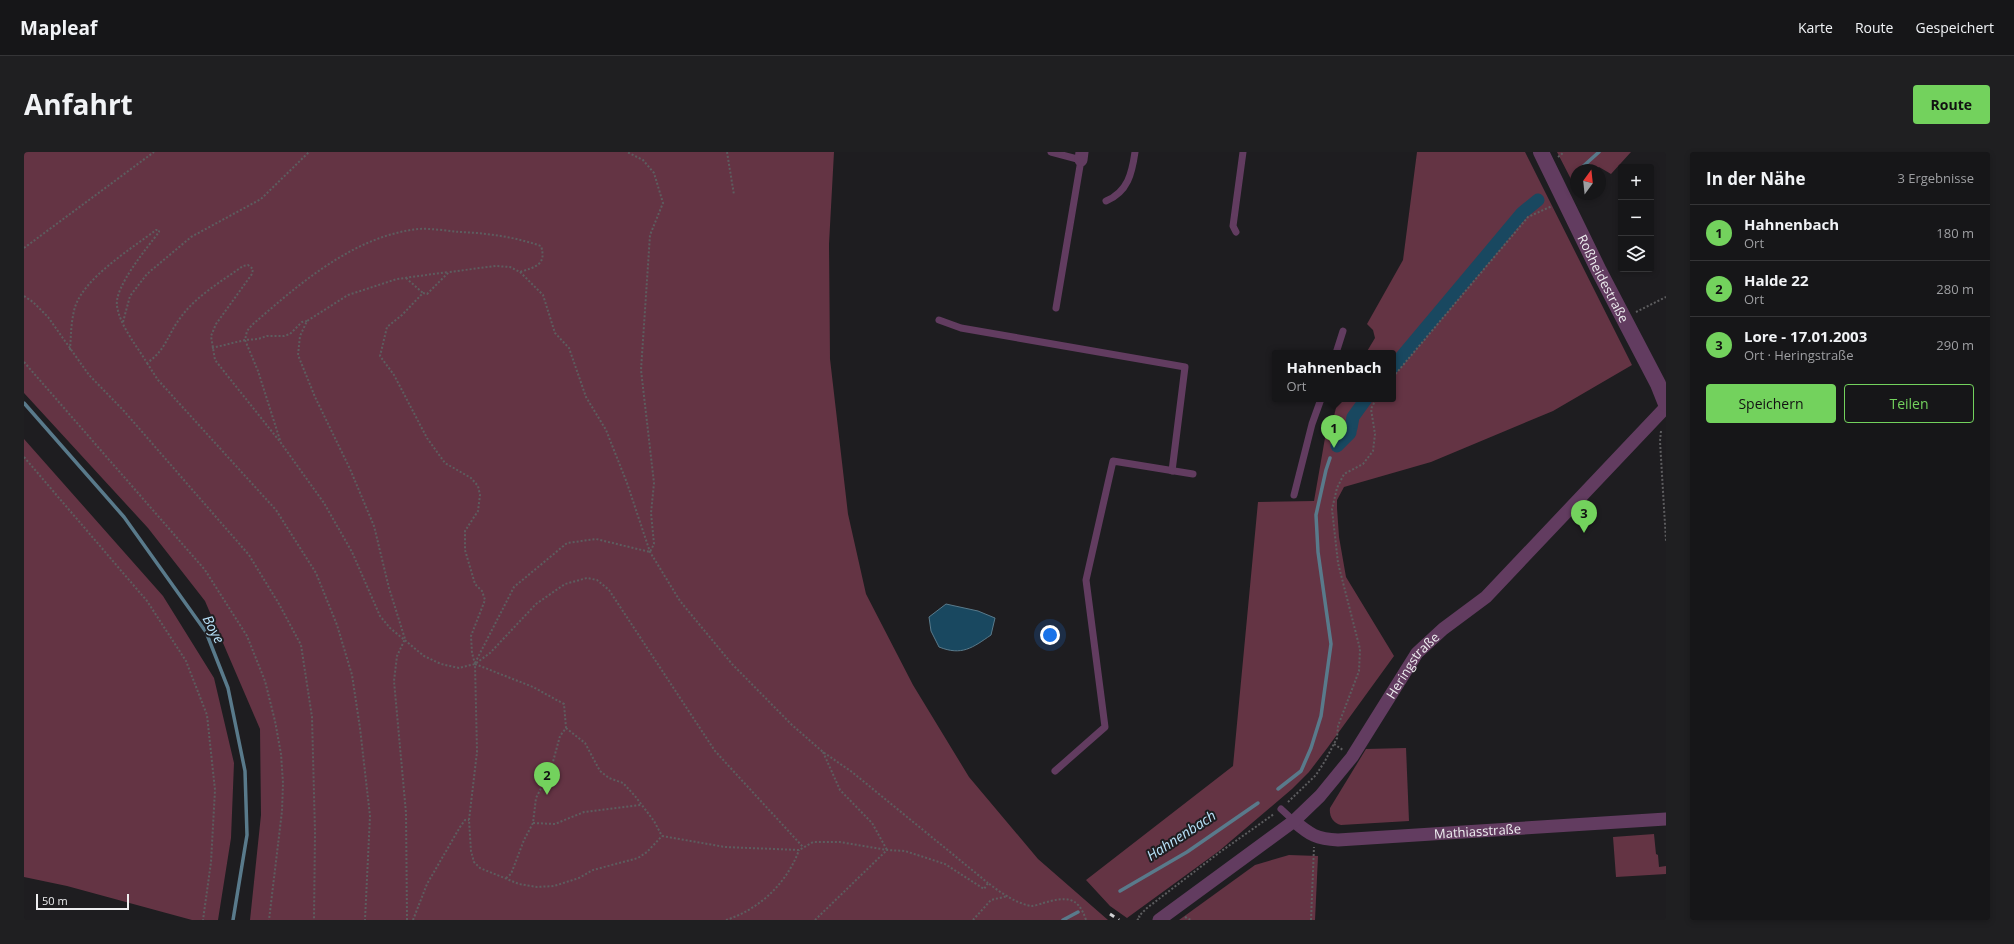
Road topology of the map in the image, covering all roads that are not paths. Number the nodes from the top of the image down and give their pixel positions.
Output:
1 (1051, 152) edge
2 (1136, 152) edge
3 (1243, 152) edge
4 (1541, 152) edge
5 (1082, 156) edge
6 (1106, 201) dead end
7 (1236, 232) dead end
8 (1056, 308) dead end
9 (939, 320) dead end
10 (1343, 331) dead end
11 (1337, 350) edge
12 (1320, 402) edge
13 (1664, 408) edge
14 (1172, 471) junction
15 (1193, 474) dead end
16 (1294, 495) dead end
17 (1055, 771) dead end
18 (1281, 809) road end
19 (1666, 819) edge
20 (1294, 821) junction
21 (1159, 920) edge

1 - 5 lane
2 - 6 lane
3 - 7 lane
4 - 13 street, Roßheidestraße
5 - 8 lane
9 - 14 lane
10 - 11 lane
12 - 16 lane
13 - 20 street, Heringstraße
14 - 15 lane
14 - 17 lane
18 - 20 lane
19 - 20 street, Mathiasstraße
20 - 21 street, Heringstraße

